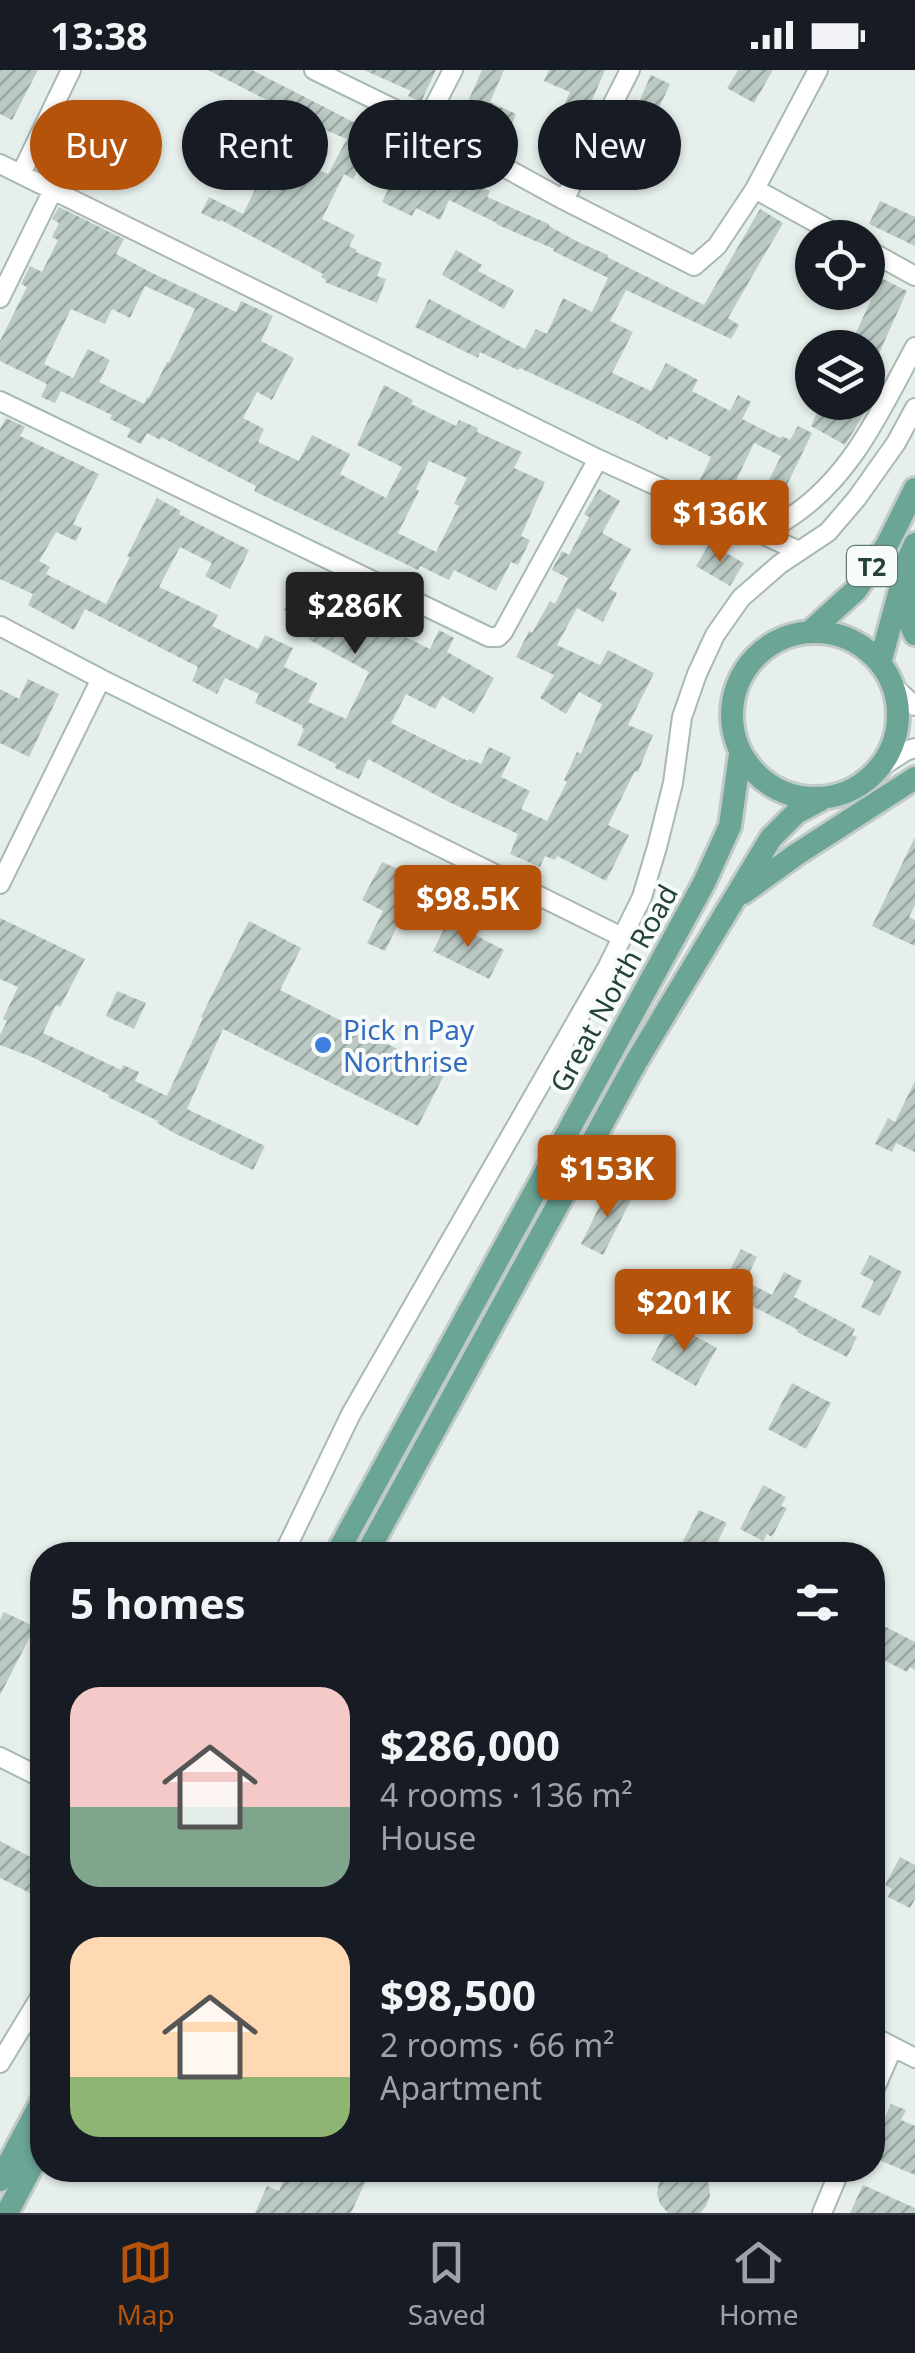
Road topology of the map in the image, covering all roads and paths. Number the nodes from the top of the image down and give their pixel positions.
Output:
1 (71, 70) edge
2 (314, 70) edge
3 (453, 70) edge
4 (630, 70) edge
5 (818, 70) edge
6 (376, 100) edge
7 (437, 100) edge
8 (0, 164) edge
9 (20, 174) junction
10 (518, 175) edge
11 (30, 179) edge
12 (755, 189) junction
13 (54, 190) joint
14 (564, 200) junction
15 (811, 220) edge
16 (885, 259) edge
17 (915, 276) edge
18 (0, 298) edge
19 (915, 348) edge
20 (0, 401) edge
21 (915, 408) edge
22 (598, 459) junction
23 (915, 490) edge
24 (758, 532) junction
25 (800, 551) junction
26 (912, 551) edge
27 (0, 626) edge
28 (812, 630) junction
29 (915, 634) edge
30 (880, 662) junction
31 (101, 679) junction
32 (895, 688) junction
33 (915, 706) edge
34 (915, 748) edge
35 (740, 754) junction
36 (876, 770) junction
37 (915, 778) edge
38 (820, 800) junction
39 (0, 884) edge
40 (736, 898) junction
41 (622, 937) junction
42 (289, 1542) edge
43 (343, 1542) edge
44 (373, 1542) edge
45 (0, 1757) edge
46 (30, 1772) edge
47 (30, 2014) edge
48 (885, 2043) edge
49 (893, 2047) junction
50 (915, 2058) edge
51 (0, 2063) edge
52 (885, 2065) edge
53 (30, 2123) edge
54 (30, 2170) edge
55 (0, 2180) edge
56 (835, 2182) edge
57 (7, 2213) edge
58 (822, 2213) edge

1 - 9 street
2 - 6 street
3 - 7 street
4 - 14 street
5 - 12 street
8 - 9 street
9 - 11 street
10 - 14 street
12 - 14 street
12 - 15 street
13 - 18 street
13 - 22 street
16 - 17 street
19 - 24 street
20 - 22 street
21 - 25 street
22 - 24 street
23 - 28 main road, T2
24 - 25 street
25 - 41 street
26 - 29 main road
26 - 30 main road, T2
27 - 31 street
28 - 30 main road
28 - 35 main road, T2
30 - 32 main road
31 - 39 street
31 - 41 street
32 - 33 street
32 - 36 main road
34 - 36 street
35 - 38 main road
35 - 43 main road, Great North Road / T2
36 - 38 main road
37 - 40 main road
38 - 40 main road, Great North Road
40 - 44 main road, Great North Road
41 - 42 street
45 - 46 street
47 - 51 street
48 - 49 street
49 - 50 street
49 - 52 street
53 - 55 main road
54 - 57 main road
56 - 58 street

